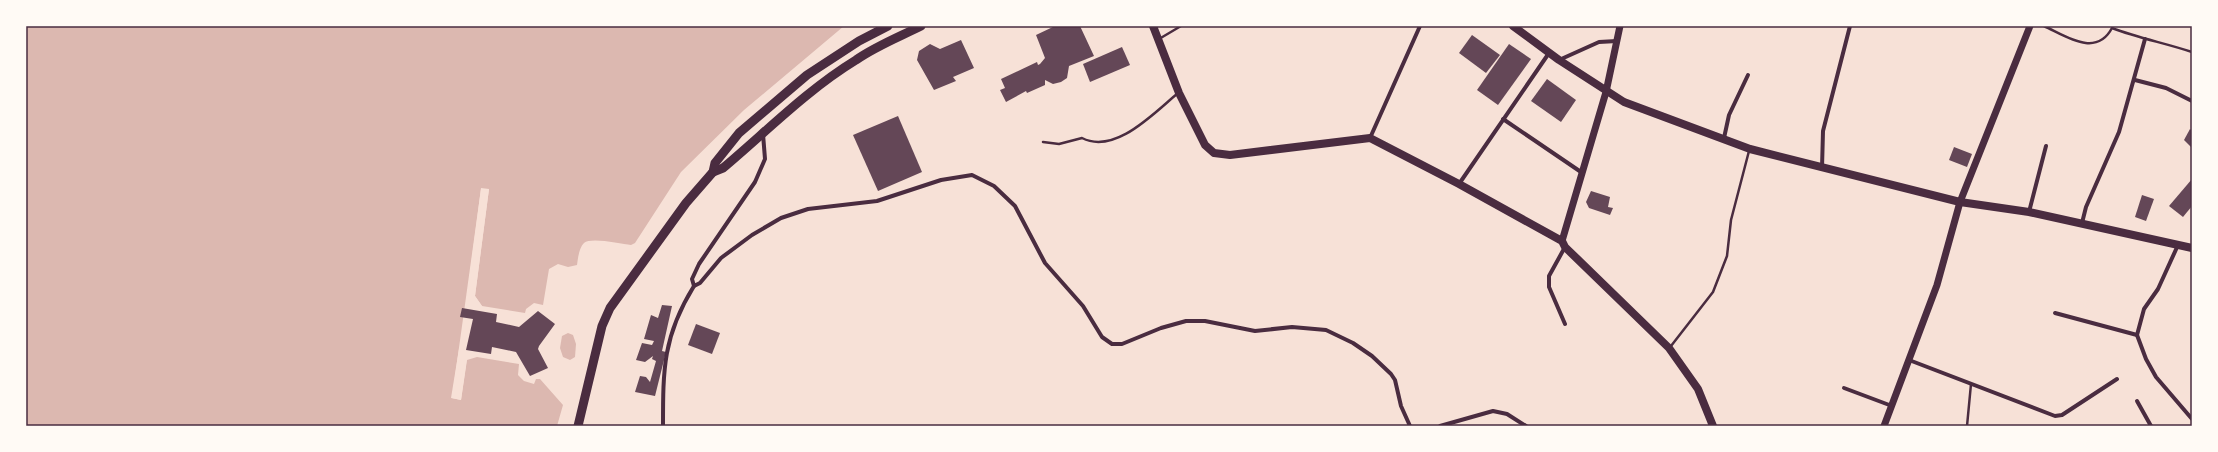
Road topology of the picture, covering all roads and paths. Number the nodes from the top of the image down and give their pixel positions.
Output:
1 (888, 26) edge
2 (921, 26) edge
3 (1153, 26) edge
4 (1181, 26) edge
5 (1420, 26) edge
6 (1513, 26) edge
7 (1620, 26) edge
8 (1850, 26) edge
9 (2030, 26) edge
10 (2044, 26) edge
11 (1158, 39) junction
12 (2145, 39) junction
13 (1617, 41) junction
14 (848, 48) junction
15 (2192, 52) edge
16 (1549, 53) junction
17 (856, 59) junction
18 (1559, 60) junction
19 (1748, 75) dead end
20 (2135, 80) junction
21 (1606, 92) junction
22 (1179, 93) junction
23 (2192, 101) edge
24 (1503, 119) junction
25 (753, 122) junction
26 (762, 134) junction
27 (1370, 138) junction
28 (1724, 138) junction
29 (1043, 142) dead end
30 (2046, 146) dead end
31 (1750, 149) junction
32 (1822, 168) junction
33 (713, 172) junction
34 (1581, 172) junction
35 (1459, 184) junction
36 (1960, 202) junction
37 (2029, 212) junction
38 (2082, 223) junction
39 (1563, 244) junction
40 (2178, 245) junction
41 (2192, 248) edge
42 (694, 286) junction
43 (2055, 313) dead end
44 (1565, 324) dead end
45 (2137, 335) junction
46 (1669, 348) junction
47 (1909, 360) junction
48 (2117, 379) dead end
49 (1971, 384) junction
50 (1844, 388) dead end
51 (2137, 401) dead end
52 (1892, 406) junction
53 (2192, 419) edge
54 (578, 426) edge
55 (663, 426) edge
56 (1410, 426) edge
57 (1440, 426) edge
58 (1526, 426) edge
59 (1713, 426) edge
60 (1884, 426) edge
61 (1967, 426) edge
62 (2151, 426) edge

1 - 14 main road
2 - 17 main road
3 - 11 main road
4 - 11 lane
5 - 27 street
6 - 16 main road
7 - 13 street
8 - 32 street
9 - 36 street
10 - 12 lane
11 - 22 main road
12 - 15 lane
12 - 20 street
13 - 18 street
13 - 21 street
14 - 17 main road
14 - 25 main road
16 - 18 main road
16 - 24 street
17 - 26 main road
18 - 21 main road
19 - 28 street
20 - 23 street
20 - 38 street
21 - 28 main road
21 - 34 street
22 - 27 main road
22 - 29 lane
24 - 34 street
24 - 35 street
25 - 26 main road
25 - 33 main road
26 - 33 main road
26 - 42 street
27 - 35 main road
28 - 31 main road
30 - 37 street
31 - 32 main road
31 - 46 lane
32 - 36 main road
33 - 54 main road
34 - 39 street
35 - 39 main road
36 - 37 main road
36 - 47 street
37 - 38 main road
38 - 40 main road
39 - 44 street
39 - 46 main road
40 - 41 main road
40 - 45 street
42 - 55 street
42 - 56 street
43 - 45 street
45 - 53 street
46 - 59 main road
47 - 49 street
47 - 52 street
48 - 49 street
49 - 61 lane
50 - 52 street
51 - 62 street
52 - 60 street
57 - 58 street

